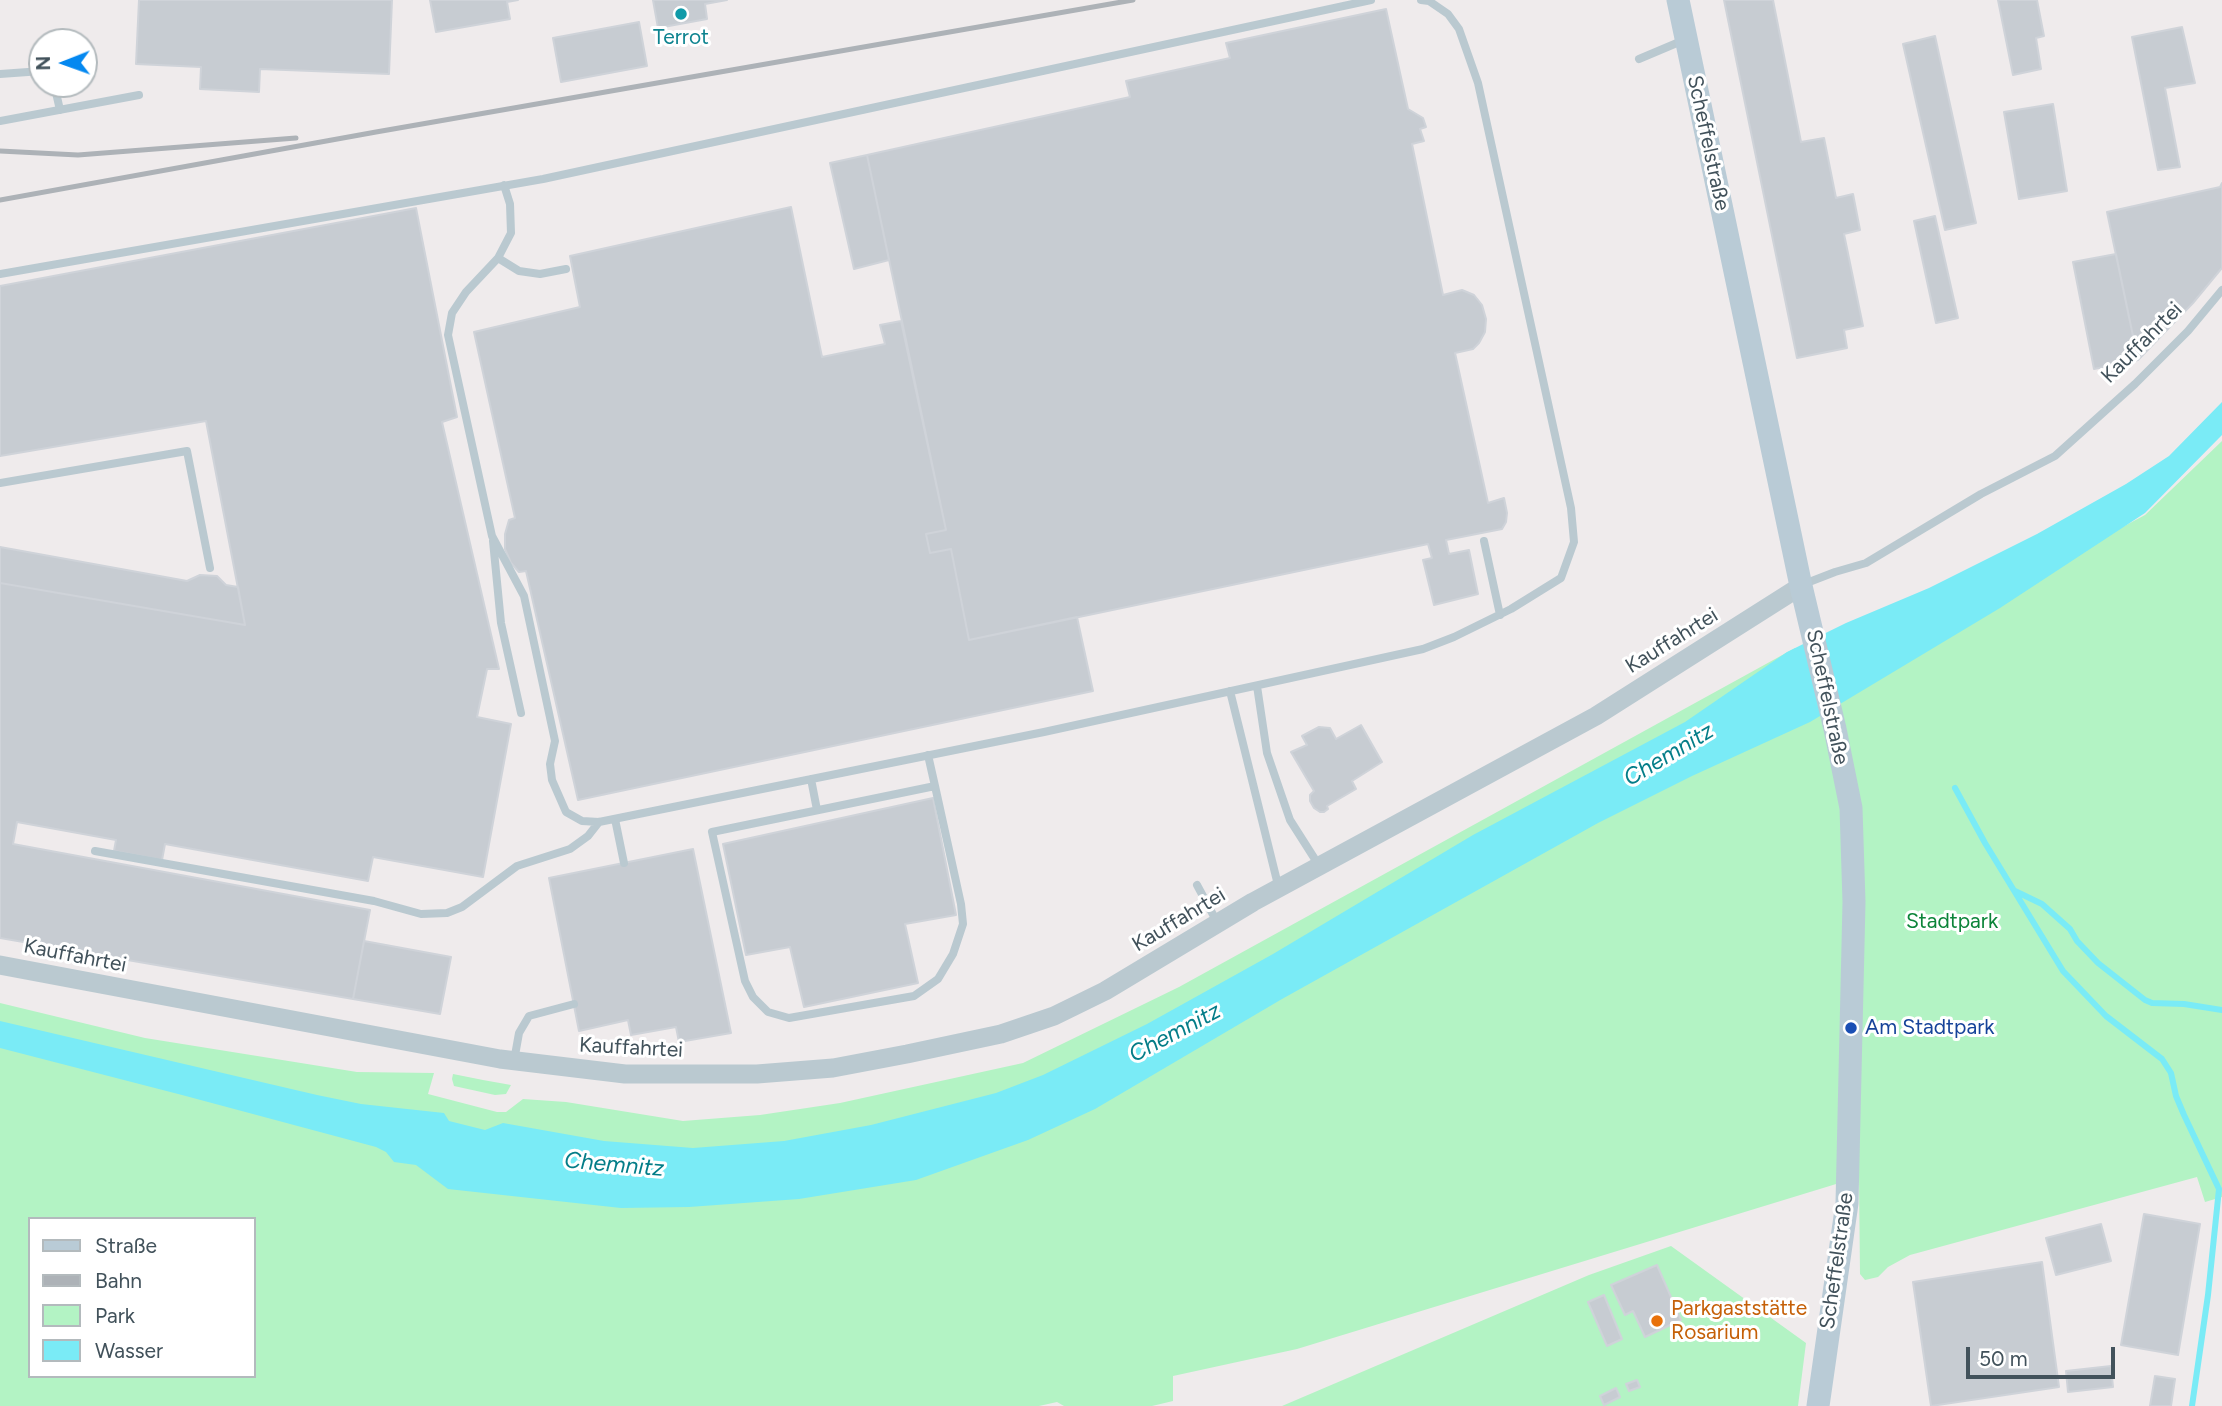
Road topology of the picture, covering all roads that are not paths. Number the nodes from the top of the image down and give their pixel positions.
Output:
1 (1371, 0) edge
2 (1421, 0) edge
3 (1678, 0) edge
4 (1686, 39) junction
5 (1639, 59) dead end
6 (28, 72) edge
7 (0, 74) edge
8 (139, 95) dead end
9 (57, 98) edge
10 (60, 110) junction
11 (0, 121) edge
12 (504, 185) junction
13 (498, 258) junction
14 (566, 270) dead end
15 (0, 274) edge
16 (2222, 290) edge
17 (0, 483) edge
18 (492, 536) junction
19 (1484, 541) dead end
20 (211, 568) dead end
21 (1801, 586) junction
22 (1500, 615) junction
23 (1257, 686) junction
24 (1230, 691) junction
25 (521, 713) dead end
26 (928, 755) junction
27 (811, 779) junction
28 (935, 786) junction
29 (817, 810) junction
30 (615, 820) junction
31 (599, 822) junction
32 (94, 851) dead end
33 (624, 863) dead end
34 (1320, 867) junction
35 (1197, 885) dead end
36 (1279, 889) junction
37 (1217, 922) junction
38 (0, 965) edge
39 (574, 1004) dead end
40 (514, 1061) junction
41 (1818, 1406) edge

1 - 12 lane
2 - 22 lane
3 - 4 main road, Scheffelstraße
4 - 5 lane
4 - 21 main road, Scheffelstraße
6 - 7 lane
8 - 10 lane
9 - 10 lane
10 - 11 lane
12 - 13 lane
12 - 15 lane
13 - 14 lane
13 - 18 lane
16 - 21 lane, Kauffahrtei
17 - 20 lane
18 - 25 lane
18 - 31 lane
19 - 22 lane
21 - 34 street, Kauffahrtei
21 - 41 main road, Scheffelstraße
22 - 23 lane
23 - 24 lane
23 - 34 lane
24 - 26 lane
24 - 36 lane
26 - 27 lane
26 - 28 lane
27 - 29 lane
27 - 30 lane
28 - 29 lane
28 - 29 lane
30 - 31 lane
30 - 33 lane
31 - 32 lane
34 - 36 street, Kauffahrtei
35 - 37 lane
36 - 37 street, Kauffahrtei
37 - 40 street, Kauffahrtei
38 - 40 street, Kauffahrtei
39 - 40 lane

